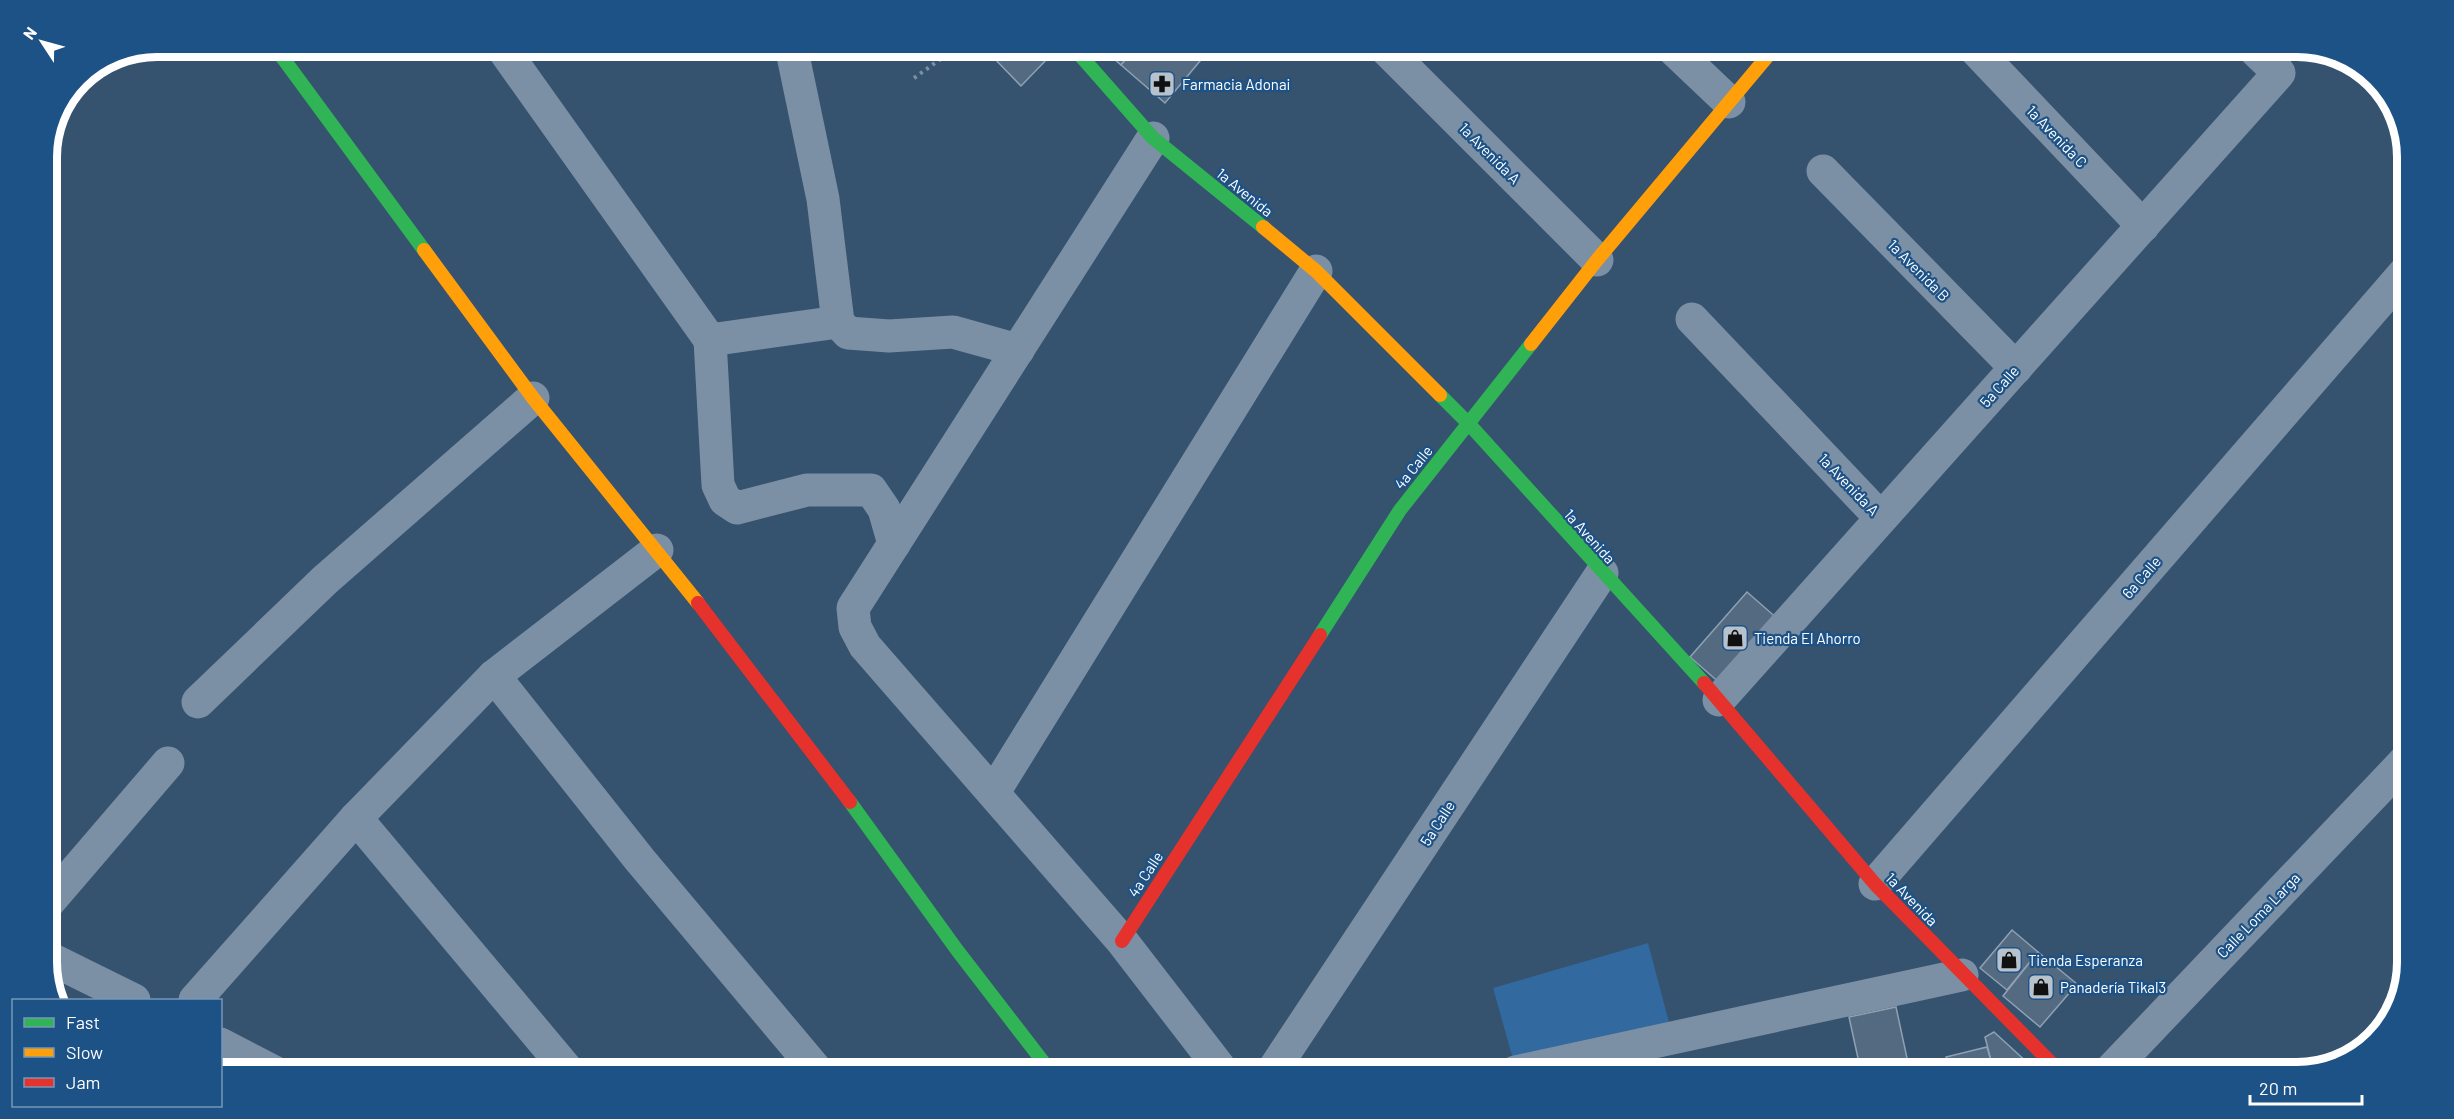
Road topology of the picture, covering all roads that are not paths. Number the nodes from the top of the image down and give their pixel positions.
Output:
1 (282, 57) edge
2 (509, 57) edge
3 (793, 57) edge
4 (1081, 57) edge
5 (1394, 57) edge
6 (1682, 57) edge
7 (1767, 57) edge
8 (1982, 57) edge
9 (2262, 57) edge
10 (1729, 102) junction
11 (1153, 138) junction
12 (1823, 171) dead end
13 (2143, 225) junction
14 (1597, 261) junction
15 (1316, 271) junction
16 (2397, 282) edge
17 (1692, 319) dead end
18 (838, 322) junction
19 (710, 340) junction
20 (1018, 350) junction
21 (2016, 368) junction
22 (533, 398) junction
23 (1469, 424) junction
24 (1881, 518) junction
25 (894, 544) junction
26 (657, 550) junction
27 (1602, 573) junction
28 (494, 676) junction
29 (1719, 700) junction
30 (198, 702) dead end
31 (168, 763) dead end
32 (2397, 771) edge
33 (994, 792) junction
34 (356, 818) junction
35 (1875, 884) junction
36 (57, 892) edge
37 (1122, 941) junction
38 (57, 962) edge
39 (1962, 975) junction
40 (132, 999) edge
41 (196, 999) edge
42 (222, 1045) edge
43 (255, 1062) edge
44 (561, 1062) edge
45 (810, 1062) edge
46 (1043, 1062) edge
47 (1215, 1062) edge
48 (1279, 1062) edge
49 (1561, 1062) edge
50 (2050, 1062) edge
51 (2119, 1062) edge

1 - 22 street
2 - 19 street
3 - 18 street
4 - 11 street, 1a Avenida
5 - 14 street, 1a Avenida A
6 - 10 street
7 - 10 street, 4a Calle
8 - 13 street, 1a Avenida C
9 - 13 street, 5a Calle
10 - 14 street, 4a Calle
11 - 15 street, 1a Avenida
11 - 20 street
12 - 21 street, 1a Avenida B
13 - 21 street, 5a Calle
14 - 23 street, 4a Calle
15 - 23 street, 1a Avenida
15 - 33 street
16 - 35 street, 6a Calle
17 - 24 street, 1a Avenida A
18 - 19 street
18 - 20 street
19 - 25 street
20 - 25 street
21 - 24 street, 5a Calle
22 - 26 street
22 - 30 street
23 - 27 street, 1a Avenida
23 - 37 street, 4a Calle
24 - 29 street, 5a Calle
25 - 33 street
26 - 28 street
26 - 46 street
27 - 29 street, 1a Avenida
27 - 48 street, 5a Calle
28 - 34 street
28 - 45 street
29 - 35 street, 1a Avenida
31 - 36 street
32 - 51 street, Calle Loma Larga
33 - 37 street
34 - 41 street
34 - 44 street
35 - 39 street, 1a Avenida
37 - 47 street
38 - 40 street
39 - 49 street
39 - 50 street, 1a Avenida
42 - 43 street

